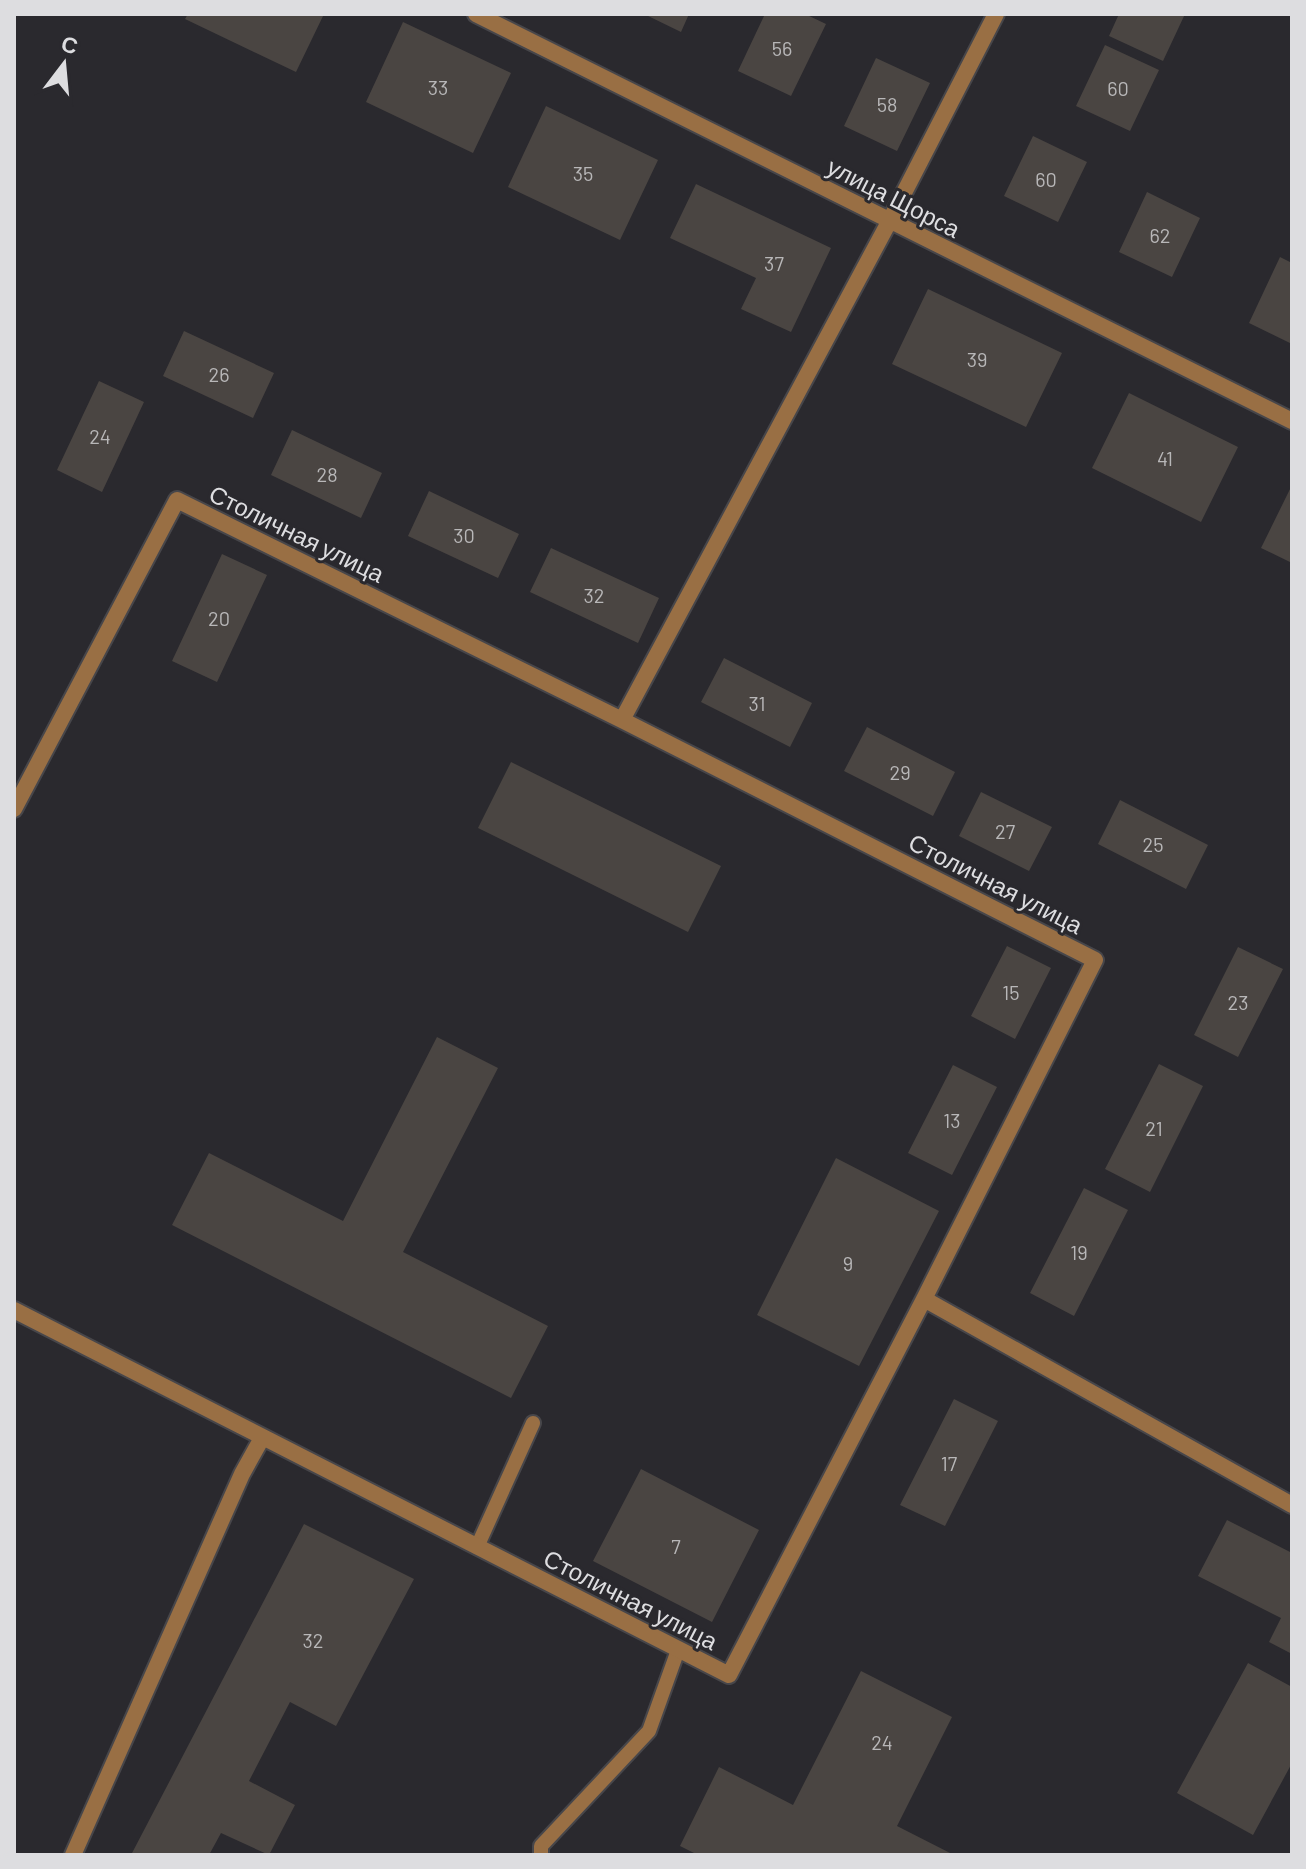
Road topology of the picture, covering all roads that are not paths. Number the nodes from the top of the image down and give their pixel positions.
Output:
1 (476, 14) edge
2 (996, 14) edge
3 (889, 222) junction
4 (1292, 421) edge
5 (622, 720) junction
6 (14, 809) edge
7 (924, 1299) junction
8 (14, 1310) edge
9 (533, 1423) dead end
10 (262, 1438) junction
11 (1292, 1505) edge
12 (477, 1547) junction
13 (678, 1650) junction
14 (73, 1855) edge
15 (541, 1855) edge

1 - 3 street, улица Щорса
2 - 3 street
3 - 4 street, улица Щорса
3 - 5 street
5 - 6 street, Столичная улица
5 - 7 street, Столичная улица
7 - 11 street
7 - 13 street, Столичная улица
8 - 10 street, Столичная улица
9 - 12 lane
10 - 12 street, Столичная улица
10 - 14 street
12 - 13 street, Столичная улица
13 - 15 lane

